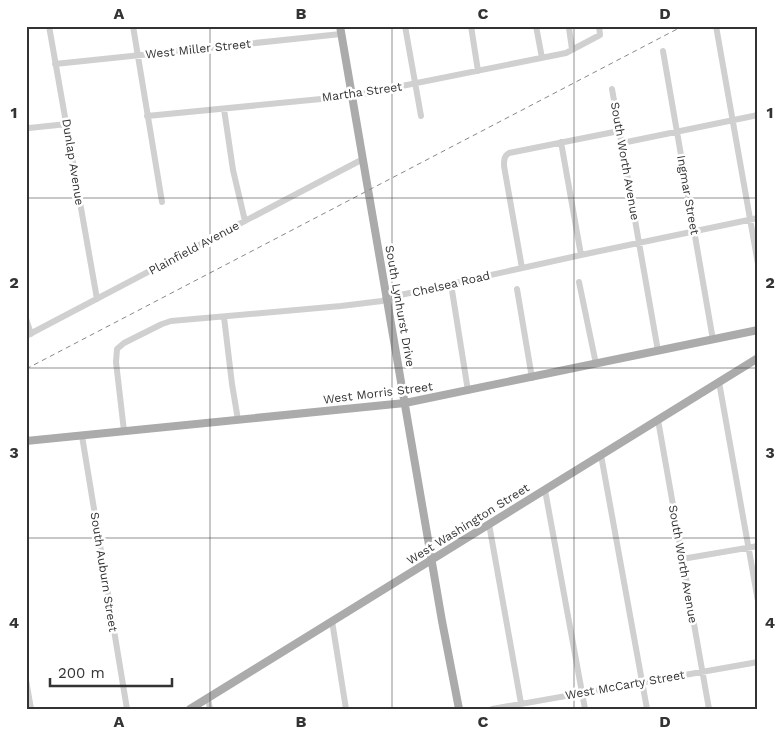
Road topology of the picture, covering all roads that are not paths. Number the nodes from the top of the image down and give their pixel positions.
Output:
1 (49, 26) edge
2 (133, 26) edge
3 (406, 26) edge
4 (471, 26) edge
5 (536, 26) edge
6 (599, 26) edge
7 (716, 26) edge
8 (569, 28) dead end
9 (341, 30) edge
10 (572, 49) junction
11 (663, 51) dead end
12 (138, 55) junction
13 (542, 58) junction
14 (55, 64) junction
15 (478, 71) junction
16 (415, 84) junction
17 (612, 89) dead end
18 (352, 96) junction
19 (224, 109) junction
20 (758, 115) edge
21 (148, 116) junction
22 (421, 116) dead end
23 (733, 120) junction
24 (67, 124) junction
25 (29, 128) dead end
26 (619, 131) junction
27 (677, 131) junction
28 (561, 142) junction
29 (622, 143) junction
30 (363, 159) junction
31 (162, 202) dead end
32 (758, 218) edge
33 (750, 220) junction
34 (245, 221) junction
35 (695, 231) junction
36 (639, 243) junction
37 (581, 255) junction
38 (758, 264) edge
39 (522, 268) junction
40 (579, 282) dead end
41 (451, 284) junction
42 (517, 289) dead end
43 (387, 298) junction
44 (97, 299) junction
45 (224, 317) junction
46 (26, 319) edge
47 (758, 330) edge
48 (29, 335) edge
49 (713, 340) junction
50 (658, 351) junction
51 (758, 358) edge
52 (596, 364) junction
53 (532, 378) junction
54 (719, 382) junction
55 (468, 391) junction
56 (405, 403) junction
57 (238, 420) junction
58 (658, 420) junction
59 (124, 432) junction
60 (82, 436) junction
61 (26, 442) edge
62 (601, 455) junction
63 (545, 490) junction
64 (489, 524) junction
65 (758, 546) edge
66 (749, 547) junction
67 (682, 559) junction
68 (432, 560) junction
69 (758, 601) edge
70 (332, 622) junction
71 (758, 662) edge
72 (702, 672) junction
73 (26, 680) edge
74 (642, 682) junction
75 (582, 693) junction
76 (208, 698) junction
77 (522, 706) edge
78 (31, 709) edge
79 (127, 709) edge
80 (190, 709) edge
81 (210, 709) edge
82 (346, 709) edge
83 (459, 709) edge
84 (492, 709) edge
85 (585, 709) edge
86 (647, 709) edge
87 (709, 709) edge

1 - 14 street, Dunlap Avenue
2 - 12 street
3 - 16 street
4 - 15 street
5 - 13 street
6 - 10 street
7 - 23 street
8 - 10 street
9 - 12 street, West Miller Street
9 - 18 main road, South Lynhurst Drive
10 - 13 street, Martha Street
11 - 27 street, Ingmar Street
12 - 14 street, West Miller Street
12 - 21 street
13 - 15 street, Martha Street
14 - 24 street, Dunlap Avenue
15 - 16 street, Martha Street
16 - 18 street, Martha Street
16 - 22 street
17 - 26 street, South Worth Avenue
18 - 19 street, Martha Street
18 - 30 main road, South Lynhurst Drive
19 - 21 street, Martha Street
19 - 34 street
20 - 23 street
21 - 31 street
23 - 27 street
23 - 33 street
24 - 25 street
24 - 44 street, Dunlap Avenue
26 - 28 street
26 - 29 street, South Worth Avenue
27 - 29 street
27 - 35 street, Ingmar Street
28 - 37 street
28 - 39 street
29 - 36 street, South Worth Avenue
30 - 34 street, Plainfield Avenue
30 - 43 main road, South Lynhurst Drive
32 - 33 street, Chelsea Road
33 - 35 street, Chelsea Road
33 - 38 street
34 - 44 street, Plainfield Avenue
35 - 36 street, Chelsea Road
35 - 49 street, Ingmar Street
36 - 37 street, Chelsea Road
36 - 50 street, South Worth Avenue
37 - 39 street, Chelsea Road
39 - 41 street, Chelsea Road
40 - 52 street
41 - 43 street, Chelsea Road
41 - 55 street
42 - 53 street
43 - 45 street, Chelsea Road
43 - 56 main road, South Lynhurst Drive
44 - 48 street, Plainfield Avenue
45 - 57 street
45 - 59 street, Chelsea Road
46 - 48 street
47 - 49 main road, West Morris Street
49 - 50 main road, West Morris Street
50 - 52 main road, West Morris Street
51 - 54 main road, West Washington Street
52 - 53 main road, West Morris Street
53 - 55 main road, West Morris Street
54 - 58 main road, West Washington Street
54 - 66 street
55 - 56 main road, West Morris Street
56 - 57 main road, West Morris Street
56 - 68 main road, South Lynhurst Drive
57 - 59 main road, West Morris Street
58 - 62 main road, West Washington Street
58 - 67 street, South Worth Avenue
59 - 60 main road, West Morris Street
60 - 61 main road, West Morris Street
60 - 79 street, South Auburn Street
62 - 63 main road, West Washington Street
62 - 74 street
63 - 64 main road, West Washington Street
63 - 75 street
64 - 68 main road, West Washington Street
64 - 77 street
65 - 66 street
66 - 67 street
66 - 69 street
67 - 72 street, South Worth Avenue
68 - 70 main road, West Washington Street
68 - 83 main road, South Lynhurst Drive
70 - 76 main road, West Washington Street
70 - 82 street
71 - 72 street, West McCarty Street
72 - 74 street, West McCarty Street
72 - 87 street, South Worth Avenue
73 - 78 street
74 - 75 street, West McCarty Street
74 - 86 street
75 - 77 street, West McCarty Street
75 - 85 street
76 - 80 main road, West Washington Street
76 - 81 street
77 - 84 street, West McCarty Street

